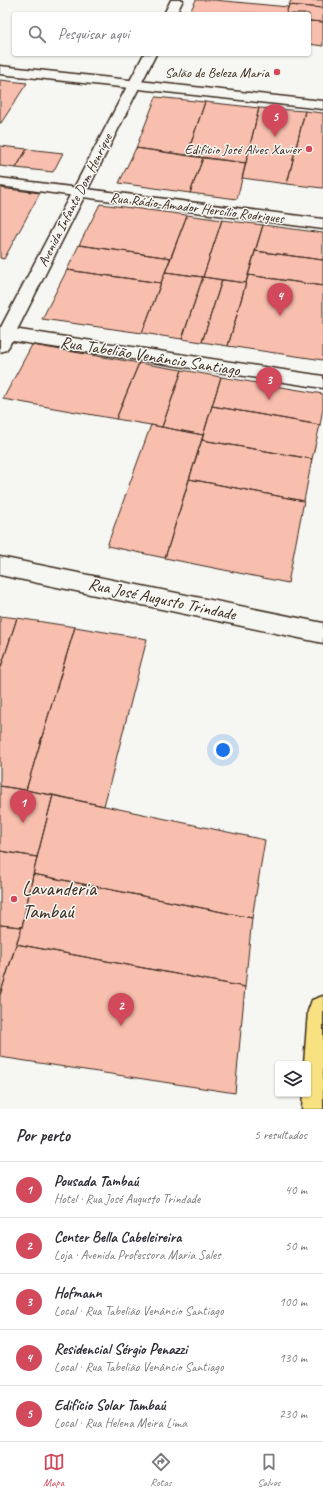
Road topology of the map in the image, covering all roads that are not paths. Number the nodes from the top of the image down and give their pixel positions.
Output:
1 (177, 0) edge
2 (171, 12) edge
3 (149, 56) edge
4 (0, 70) edge
5 (134, 85) junction
6 (323, 105) edge
7 (0, 182) edge
8 (80, 193) junction
9 (323, 224) edge
10 (2, 337) edge
11 (323, 382) edge
12 (0, 566) edge
13 (323, 633) edge
14 (323, 1011) edge
15 (318, 1109) edge

1 - 2 street
3 - 5 street, Avenida Infante Dom Henrique
4 - 5 street
5 - 6 street
5 - 8 street, Avenida Infante Dom Henrique
7 - 8 street, Rua Rádio-Amador Hercílio Rodrigues
8 - 9 street, Rua Rádio-Amador Hercílio Rodrigues
8 - 10 street, Avenida Infante Dom Henrique
10 - 11 street, Rua Tabelião Venâncio Santiago
12 - 13 street, Rua José Augusto Trindade
14 - 15 main road

